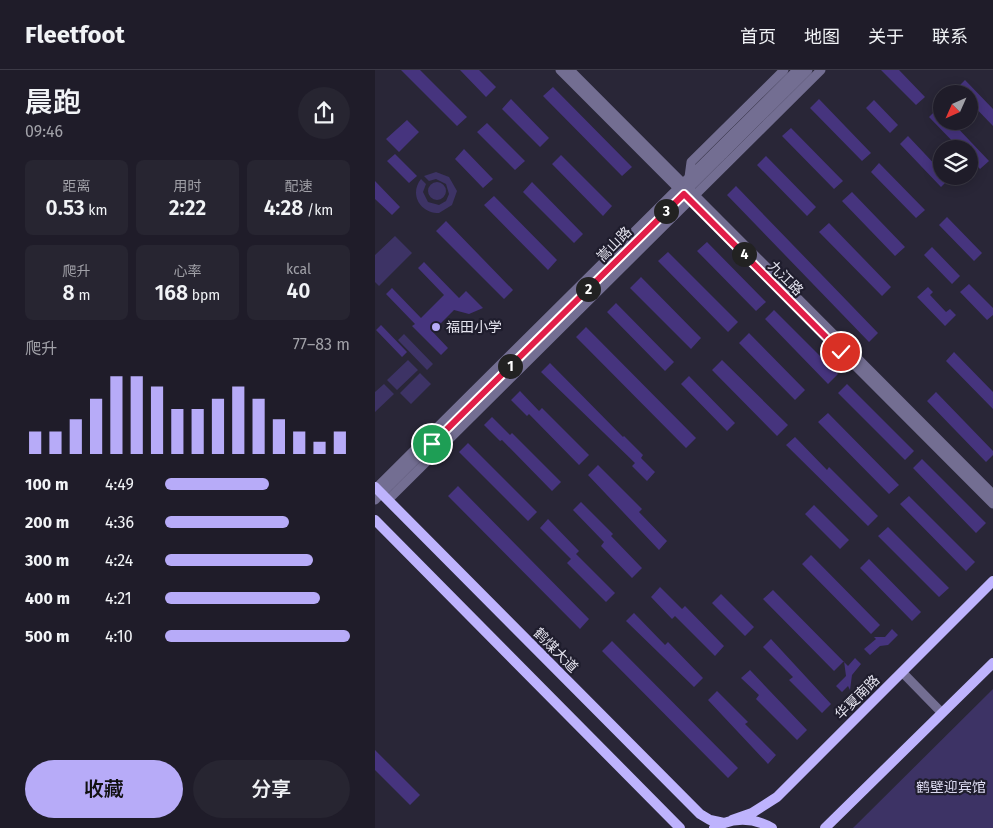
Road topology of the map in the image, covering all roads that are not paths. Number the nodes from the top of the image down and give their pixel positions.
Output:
1 (560, 70) edge
2 (571, 70) edge
3 (784, 70) edge
4 (797, 70) edge
5 (808, 70) edge
6 (821, 70) edge
7 (687, 189) junction
8 (378, 493) edge
9 (993, 494) edge
10 (993, 504) edge
11 (375, 520) edge
12 (993, 581) edge
13 (993, 663) edge
14 (902, 672) junction
15 (942, 713) junction
16 (728, 822) junction
17 (680, 828) edge
18 (714, 828) edge
19 (771, 828) edge
20 (825, 828) edge

1 - 7 street, 九江路
2 - 7 street, 九江路
3 - 7 street
4 - 7 street, 嵩山路
5 - 7 street, 嵩山路
6 - 7 street
7 - 8 street
7 - 8 street, 嵩山路
7 - 9 street, 九江路
7 - 10 street, 九江路
8 - 16 main road, 鹤煤大道
11 - 17 main road
12 - 14 main road, 华夏南路
13 - 15 main road
14 - 15 street
14 - 16 main road, 华夏南路
15 - 20 main road
16 - 18 main road
16 - 19 main road, 鹤煤大道

